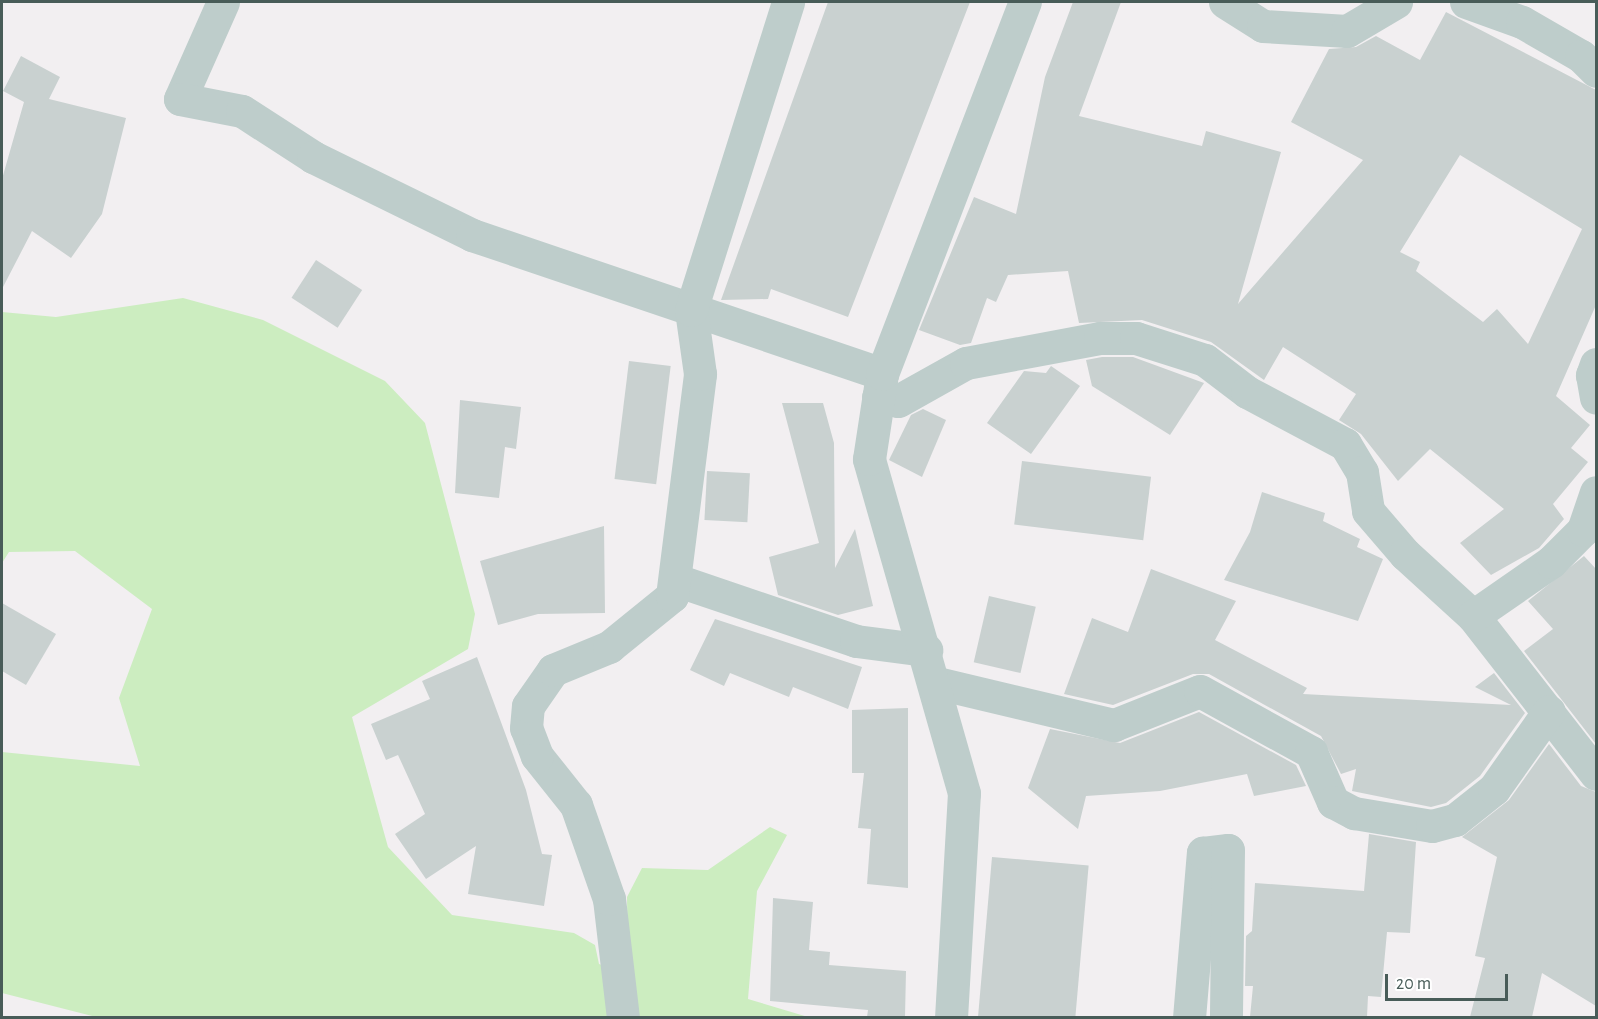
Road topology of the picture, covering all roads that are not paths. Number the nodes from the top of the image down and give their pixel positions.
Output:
1 (223, 2) edge
2 (788, 2) edge
3 (1025, 2) edge
4 (1225, 2) edge
5 (1396, 2) edge
6 (1466, 2) edge
7 (1596, 71) edge
8 (691, 310) junction
9 (1596, 364) edge
10 (880, 386) junction
11 (1596, 398) edge
12 (1596, 492) edge
13 (676, 580) junction
14 (1473, 616) junction
15 (926, 650) junction
16 (933, 682) junction
17 (1549, 711) junction
18 (1596, 774) edge
19 (623, 1017) edge
20 (951, 1017) edge
21 (1189, 1017) edge
22 (1226, 1017) edge

1 - 8 street
2 - 8 street
3 - 10 street
4 - 5 street
6 - 7 street
8 - 10 street
8 - 13 street
9 - 11 street
10 - 14 street
10 - 15 street
12 - 14 street
13 - 15 street
13 - 19 street
14 - 17 street
15 - 16 street
16 - 17 street
16 - 20 street
17 - 18 street
21 - 22 street

